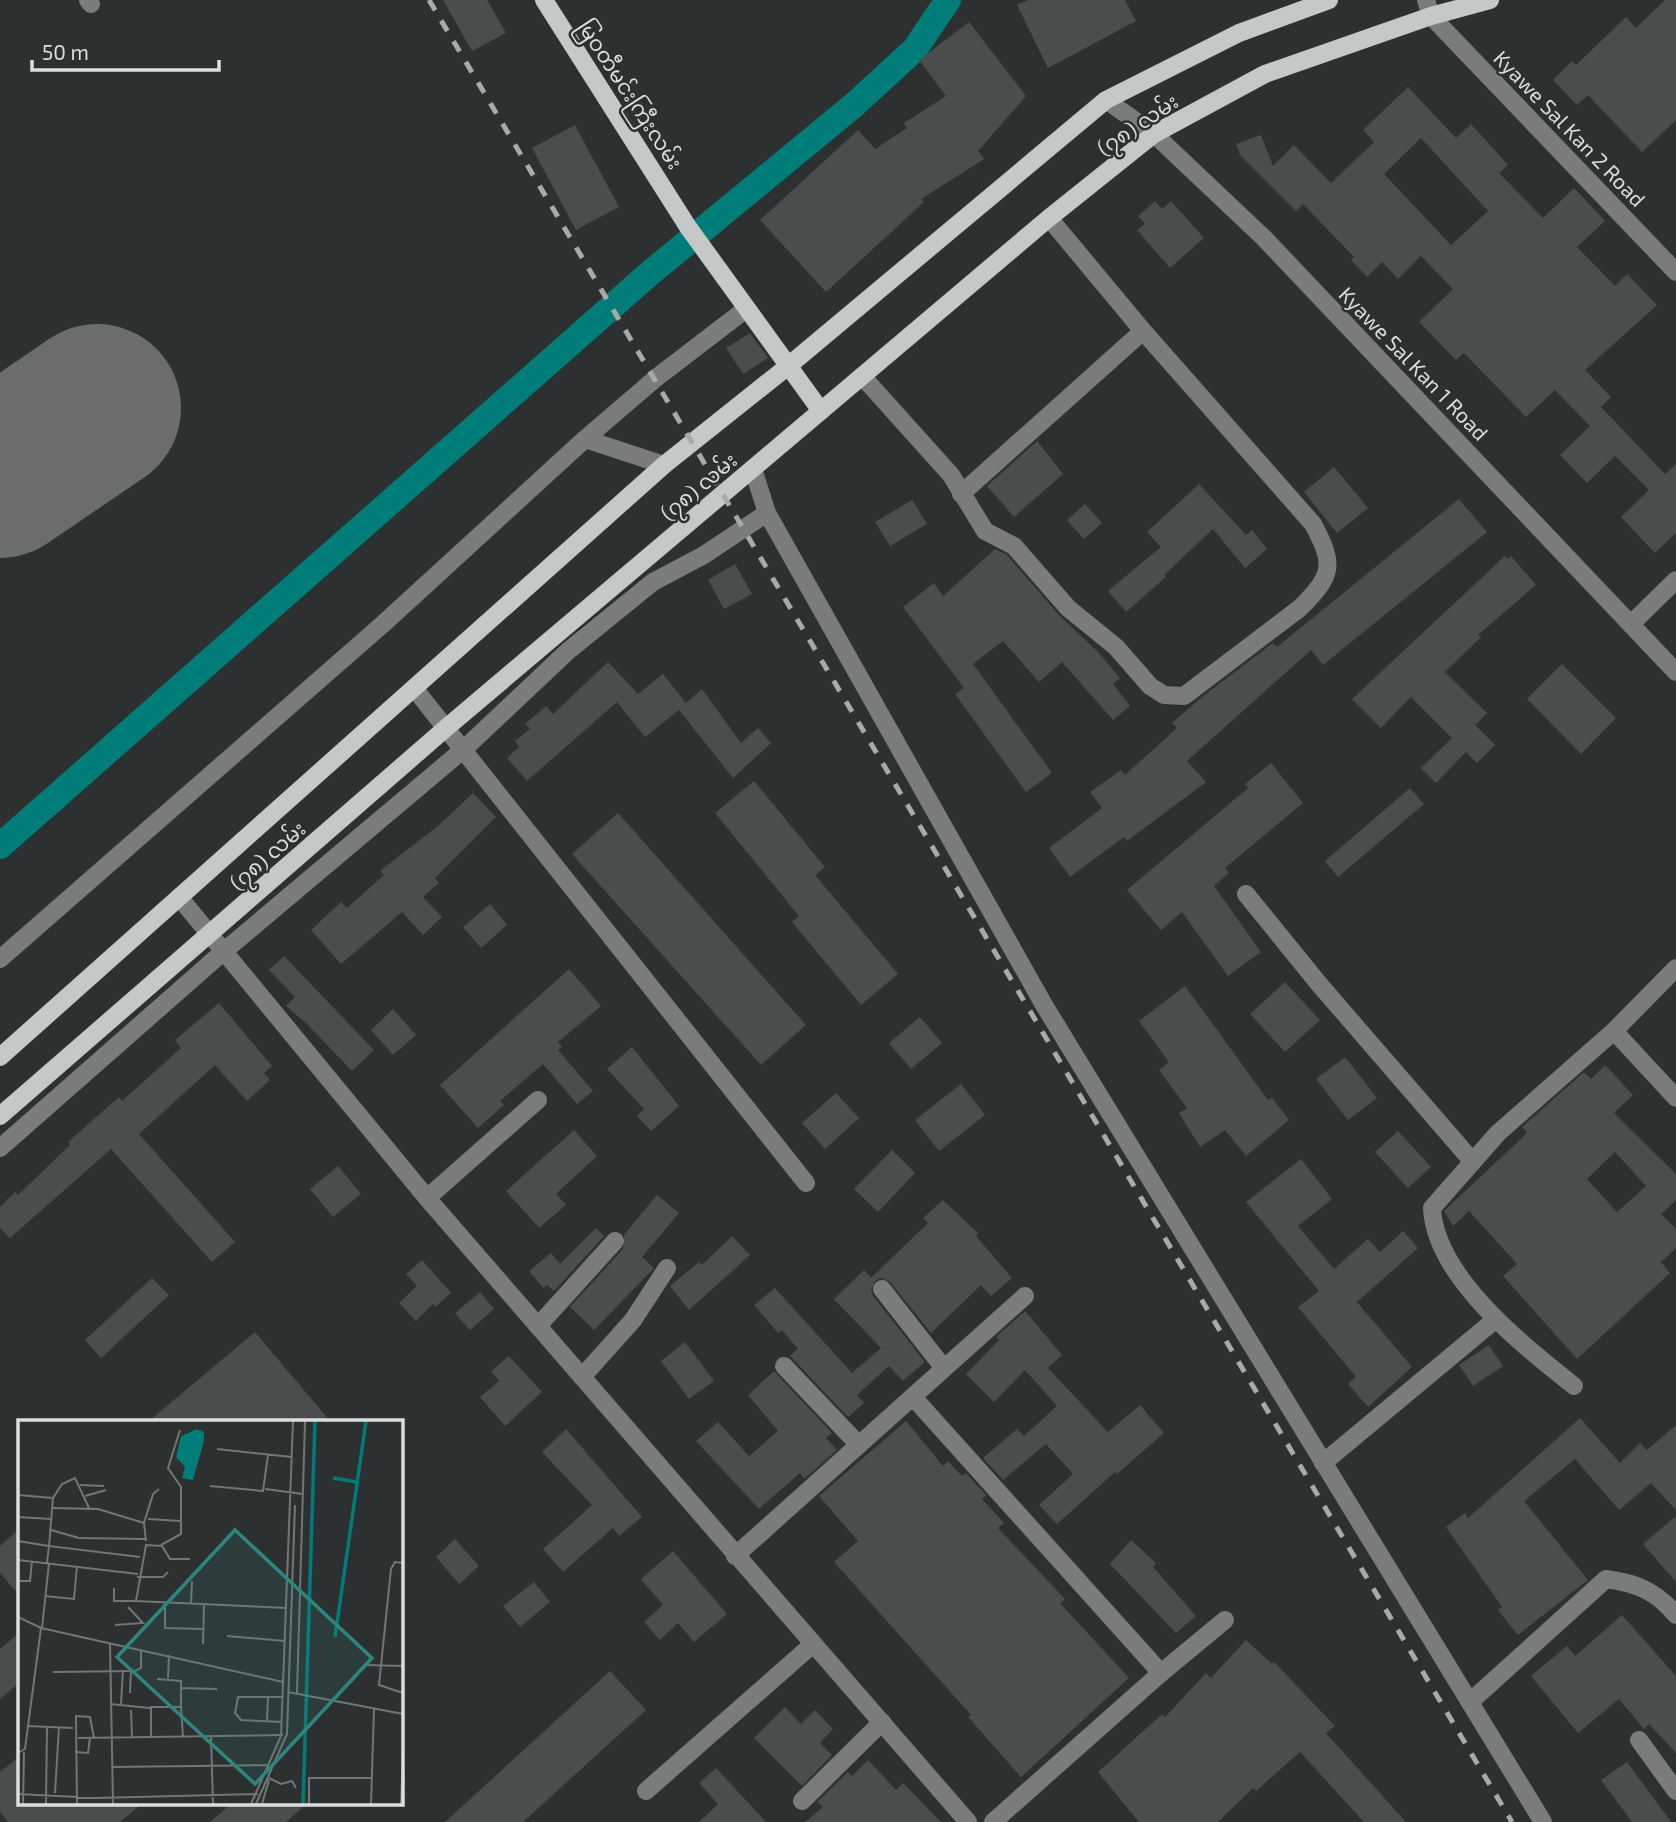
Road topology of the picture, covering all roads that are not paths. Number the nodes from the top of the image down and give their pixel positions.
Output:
1 (544, 0) edge
2 (1329, 0) edge
3 (1490, 0) edge
4 (1429, 8) edge
5 (1106, 100) junction
6 (1154, 134) junction
7 (1049, 218) junction
8 (1676, 272) edge
9 (746, 309) junction
10 (1143, 331) junction
11 (787, 367) junction
12 (862, 376) junction
13 (821, 411) junction
14 (586, 439) junction
15 (664, 465) junction
16 (753, 469) junction
17 (961, 494) junction
18 (767, 513) junction
19 (1676, 580) edge
20 (1631, 624) junction
21 (1676, 672) edge
22 (414, 688) junction
23 (446, 728) junction
24 (464, 749) junction
25 (1246, 894) dead end
26 (179, 897) junction
27 (209, 936) junction
28 (223, 952) junction
29 (0, 959) edge
30 (1676, 968) edge
31 (1614, 1031) junction
32 (0, 1057) edge
33 (1676, 1098) edge
34 (538, 1100) dead end
35 (0, 1116) edge
36 (0, 1148) edge
37 (1473, 1162) junction
38 (806, 1183) dead end
39 (427, 1198) junction
40 (615, 1241) dead end
41 (667, 1268) dead end
42 (882, 1289) dead end
43 (1025, 1296) dead end
44 (1496, 1319) junction
45 (538, 1326) junction
46 (784, 1366) dead end
47 (943, 1367) junction
48 (582, 1377) junction
49 (1574, 1386) dead end
50 (913, 1397) junction
51 (859, 1445) junction
52 (1323, 1463) junction
53 (735, 1556) junction
54 (1676, 1615) edge
55 (1225, 1620) dead end
56 (813, 1644) junction
57 (1161, 1673) junction
58 (1471, 1701) junction
59 (882, 1722) junction
60 (1639, 1740) dead end
61 (646, 1791) dead end
62 (1676, 1791) edge
63 (802, 1801) dead end
64 (968, 1822) edge
65 (993, 1822) edge
66 (1543, 1822) edge

1 - 9 main road, မြဝတီမင်းကြီးလမ်း
2 - 5 main road, (၇၈) လမ်း
3 - 4 main road, (၇၈) လမ်း
4 - 6 main road, (၇၈) လမ်း
4 - 8 street, Kyawe Sal Kan 2 Road
5 - 6 street, Kyawe Sal Kan 1 Road
5 - 11 main road, (၇၈) လမ်း
6 - 7 main road, (၇၈) လမ်း
6 - 20 street, Kyawe Sal Kan 1 Road
7 - 10 street
7 - 12 main road, (၇၈) လမ်း
9 - 11 main road, မြဝတီမင်းကြီးလမ်း
9 - 14 street
10 - 17 street
10 - 17 street
11 - 13 main road, မြဝတီမင်းကြီးလမ်း
11 - 15 main road, (၇၈) လမ်း
12 - 13 main road, (၇၈) လမ်း
12 - 17 street
13 - 16 main road, (၇၈) လမ်း
14 - 15 street
14 - 29 street
15 - 22 main road, (၇၈) လမ်း
16 - 18 street
16 - 23 main road, (၇၈) လမ်း
18 - 24 street
18 - 52 street
19 - 20 street
20 - 21 street, Kyawe Sal Kan 1 Road
22 - 23 street
22 - 26 main road, (၇၈) လမ်း
23 - 24 street
23 - 27 main road, (၇၈) လမ်း
24 - 28 street
24 - 38 street
25 - 37 street
26 - 27 street
26 - 32 main road, (၇၈) လမ်း
27 - 28 street
27 - 35 main road, (၇၈) လမ်း
28 - 36 street
28 - 39 street
30 - 31 street
31 - 33 street
31 - 37 street
34 - 39 street
37 - 44 street
39 - 45 street
40 - 45 street
41 - 48 street
42 - 47 street
43 - 47 street
44 - 49 street
44 - 52 street
45 - 48 street
46 - 51 street
47 - 50 street
48 - 53 street
50 - 51 street
50 - 57 street
51 - 53 street
52 - 58 street
53 - 56 street
54 - 58 street
55 - 57 street
56 - 59 street
56 - 61 street
57 - 65 street
58 - 66 street
59 - 63 street
59 - 64 street
60 - 62 street

